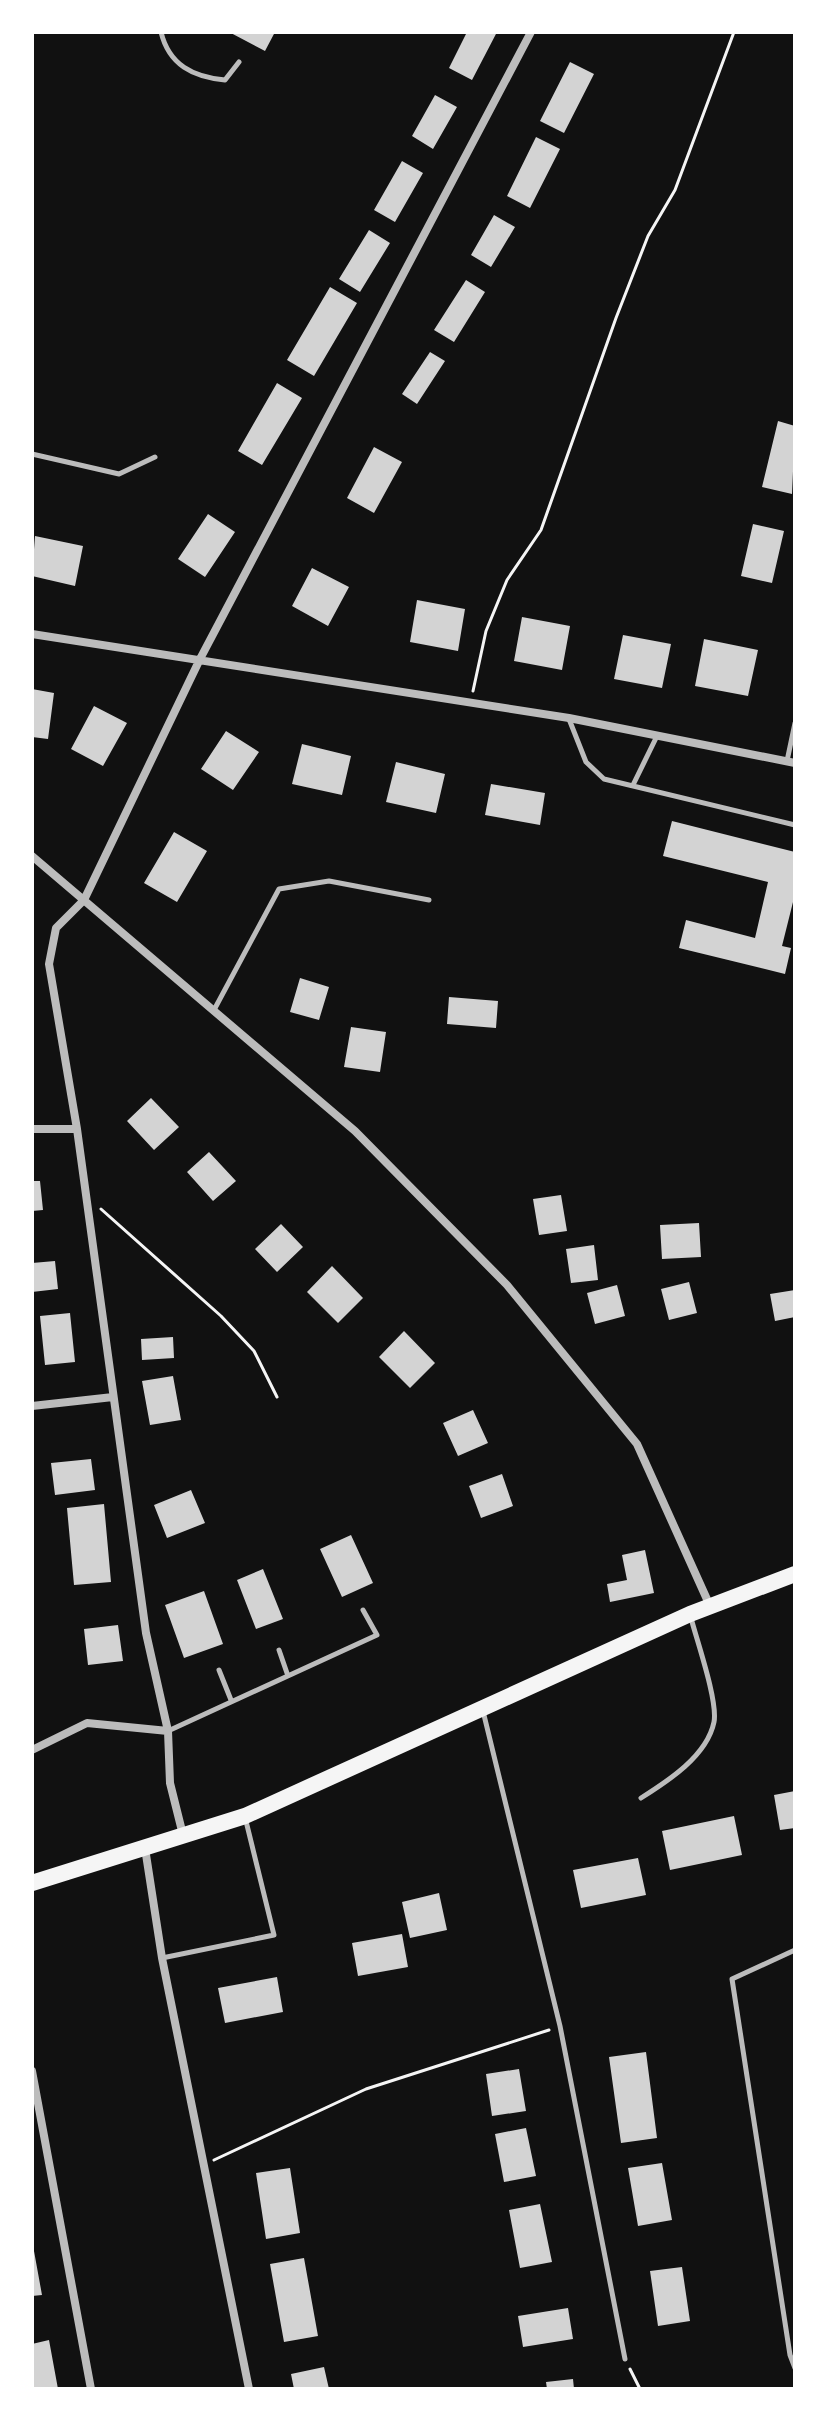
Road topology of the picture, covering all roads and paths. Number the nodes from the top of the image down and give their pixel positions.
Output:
1 (161, 32) edge
2 (531, 32) edge
3 (734, 32) edge
4 (239, 62) dead end
5 (32, 454) edge
6 (155, 457) dead end
7 (32, 634) edge
8 (200, 659) junction
9 (470, 702) junction
10 (569, 718) junction
11 (795, 723) edge
12 (657, 735) junction
13 (791, 762) edge
14 (633, 785) junction
15 (795, 825) edge
16 (32, 856) edge
17 (84, 900) junction
18 (429, 900) dead end
19 (214, 1010) junction
20 (32, 1129) edge
21 (77, 1129) junction
22 (86, 1195) junction
23 (113, 1397) junction
24 (277, 1397) dead end
25 (32, 1406) edge
26 (795, 1574) edge
27 (710, 1606) junction
28 (363, 1610) dead end
29 (690, 1614) junction
30 (279, 1650) dead end
31 (219, 1670) dead end
32 (288, 1676) junction
33 (231, 1700) junction
34 (483, 1710) junction
35 (168, 1731) junction
36 (32, 1750) edge
37 (641, 1798) dead end
38 (245, 1816) junction
39 (183, 1835) junction
40 (145, 1847) junction
41 (32, 1883) edge
42 (795, 1950) edge
43 (162, 1958) junction
44 (560, 2026) junction
45 (32, 2071) edge
46 (203, 2165) junction
47 (625, 2359) joint
48 (795, 2368) edge
49 (91, 2389) edge
50 (249, 2389) edge
51 (640, 2389) edge

1 - 4 lane
2 - 8 street
3 - 9 path
5 - 6 lane
7 - 8 street
8 - 9 street
8 - 17 street
9 - 10 street
10 - 12 street
10 - 14 lane
11 - 13 lane
12 - 13 street
12 - 14 lane
14 - 15 lane
16 - 17 street
17 - 19 street
17 - 21 street
18 - 19 lane
19 - 27 street
20 - 21 street
21 - 22 street
22 - 23 street
22 - 24 path
23 - 25 street
23 - 35 street
26 - 27 main road
27 - 29 main road
28 - 32 lane
29 - 34 main road
29 - 37 lane
30 - 32 lane
31 - 33 lane
32 - 33 lane
33 - 35 lane
34 - 38 main road
34 - 44 lane
35 - 36 street
35 - 39 street
38 - 39 main road
38 - 43 lane
39 - 40 main road
40 - 41 main road
40 - 43 street
42 - 48 lane
43 - 46 street
44 - 46 path
44 - 47 lane
45 - 49 street
46 - 50 street
47 - 51 path

